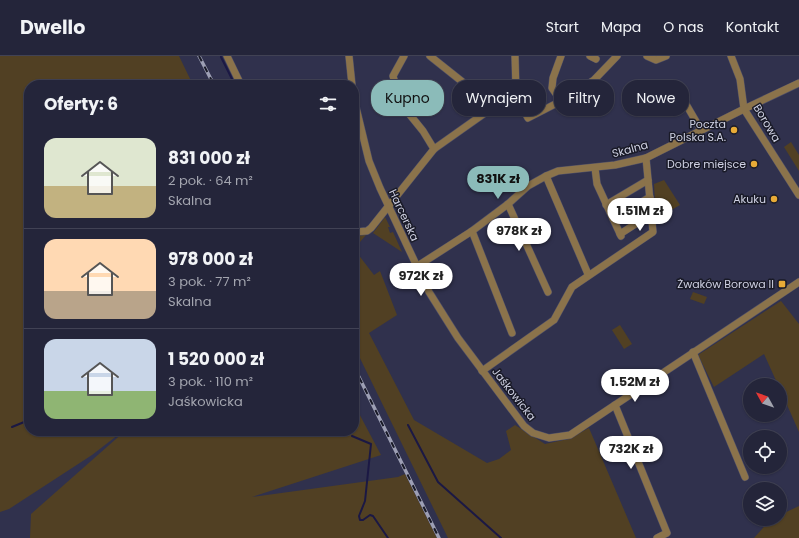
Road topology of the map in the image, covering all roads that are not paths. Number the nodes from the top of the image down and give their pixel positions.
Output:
1 (228, 56) edge
2 (349, 56) edge
3 (404, 56) edge
4 (430, 56) edge
5 (515, 56) edge
6 (561, 56) edge
7 (617, 56) edge
8 (647, 56) edge
9 (666, 56) edge
10 (731, 56) edge
11 (239, 80) edge
12 (351, 80) edge
13 (460, 80) edge
14 (516, 80) edge
15 (594, 80) edge
16 (799, 83) edge
17 (554, 91) edge
18 (744, 108) junction
19 (689, 109) edge
20 (481, 116) edge
21 (359, 120) edge
22 (701, 130) junction
23 (434, 149) junction
24 (646, 158) junction
25 (593, 168) junction
26 (546, 176) junction
27 (648, 180) junction
28 (799, 195) edge
29 (650, 197) junction
30 (508, 204) junction
31 (606, 205) junction
32 (388, 206) junction
33 (651, 214) junction
34 (613, 219) junction
35 (472, 231) junction
36 (359, 232) edge
37 (416, 267) junction
38 (588, 274) junction
39 (799, 282) edge
40 (548, 292) dead end
41 (512, 332) dead end
42 (693, 352) junction
43 (482, 371) junction
44 (615, 405) junction
45 (745, 477) dead end
46 (657, 538) edge

1 - 11 street
2 - 12 street
3 - 23 street
4 - 13 street
5 - 14 street
6 - 17 street
7 - 15 street
8 - 9 street
10 - 18 street, Borowa
16 - 18 street, Skalna
18 - 22 street, Skalna
18 - 28 street, Borowa
19 - 22 street
20 - 23 street
21 - 32 street, Harcerska
22 - 24 street, Skalna
23 - 32 street
24 - 25 street, Skalna
24 - 27 street
25 - 26 street, Skalna
25 - 31 street
26 - 30 street, Skalna
26 - 38 street
27 - 29 street
27 - 31 street
29 - 33 street
29 - 34 street
30 - 35 street, Skalna
30 - 40 street
31 - 34 street
32 - 36 street
32 - 37 street, Harcerska
33 - 34 street
33 - 38 street
35 - 37 street, Skalna
35 - 41 street
37 - 43 street, Harcerska
38 - 43 street
39 - 42 street, Jaśkowicka
42 - 44 street, Jaśkowicka
42 - 45 street
43 - 44 street, Jaśkowicka
44 - 46 street

